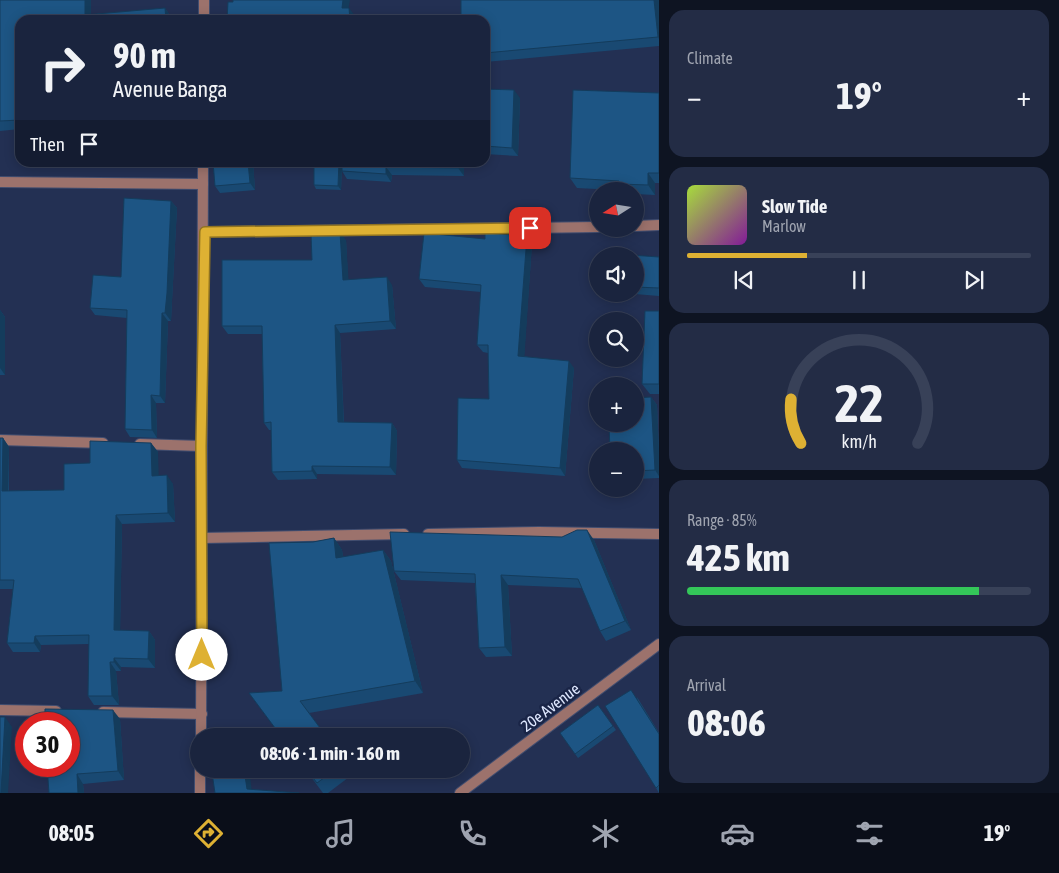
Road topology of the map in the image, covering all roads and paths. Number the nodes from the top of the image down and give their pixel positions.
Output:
1 (204, 0) edge
2 (204, 15) edge
3 (204, 167) edge
4 (0, 182) edge
5 (204, 184) junction
6 (659, 225) edge
7 (644, 226) edge
8 (589, 227) edge
9 (205, 232) junction
10 (0, 440) edge
11 (201, 446) junction
12 (659, 534) edge
13 (202, 538) junction
14 (659, 644) edge
15 (0, 710) edge
16 (67, 712) edge
17 (96, 712) edge
18 (202, 714) junction
19 (201, 728) edge
20 (200, 778) edge
21 (200, 793) edge
22 (460, 793) edge

1 - 2 street
3 - 5 street
4 - 5 street
5 - 9 street
6 - 7 street
8 - 9 street
9 - 11 street
10 - 11 street
11 - 13 street
12 - 13 street
13 - 18 street
14 - 22 street, 20e Avenue
15 - 16 street
17 - 18 street
18 - 19 street
20 - 21 street

